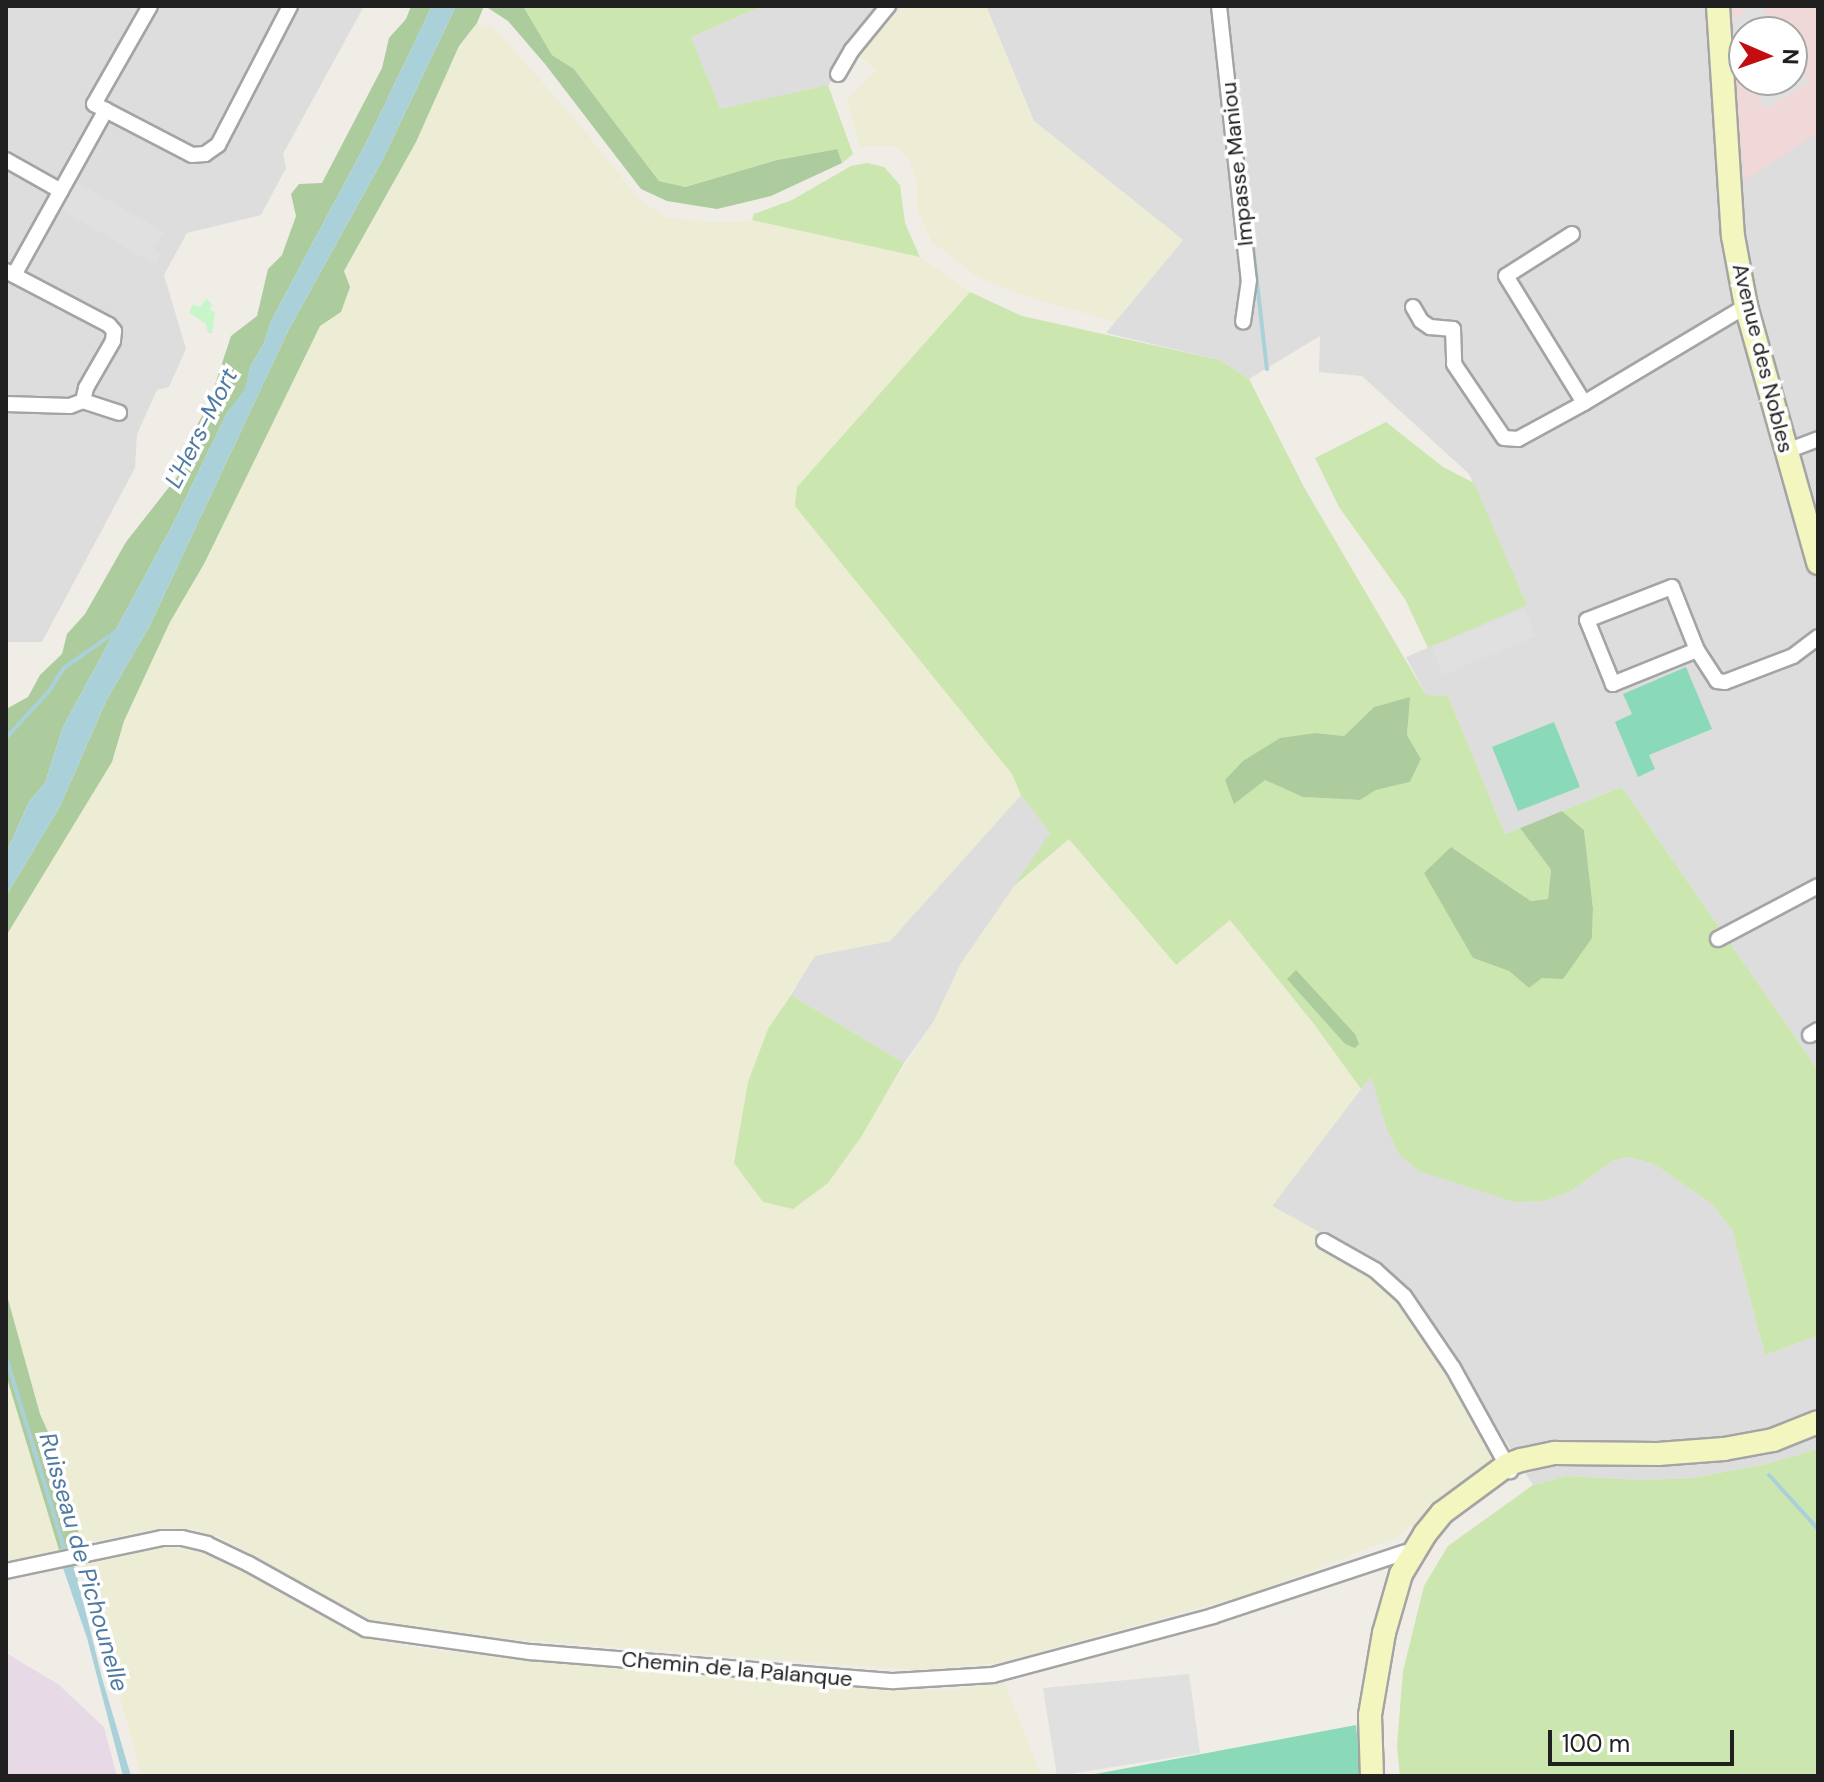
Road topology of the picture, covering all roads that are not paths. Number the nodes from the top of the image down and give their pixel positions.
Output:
1 (150, 6) edge
2 (888, 6) edge
3 (1219, 6) edge
4 (1718, 6) edge
5 (285, 8) edge
6 (838, 74) dead end
7 (106, 110) junction
8 (6, 160) edge
9 (61, 191) junction
10 (1572, 234) dead end
11 (10, 273) edge
12 (1746, 306) junction
13 (1413, 307) dead end
14 (1243, 322) dead end
15 (83, 401) junction
16 (1584, 403) junction
17 (6, 404) edge
18 (119, 413) dead end
19 (1818, 439) edge
20 (1787, 451) junction
21 (1818, 563) edge
22 (1818, 637) edge
23 (1697, 650) junction
24 (1818, 886) edge
25 (1718, 939) dead end
26 (1324, 1241) dead end
27 (1818, 1422) edge
28 (1508, 1468) junction
29 (1405, 1552) dead end
30 (6, 1571) edge
31 (1372, 1776) edge

1 - 7 street
2 - 6 street
3 - 14 street, Impasse Maniou
4 - 12 street, Avenue des Nobles
5 - 7 street
7 - 9 street
8 - 9 street
9 - 11 street
10 - 16 street
11 - 15 street
12 - 16 street
12 - 20 street, Avenue des Nobles
13 - 16 street
15 - 17 street
15 - 18 street
19 - 20 street
20 - 21 street, Avenue des Nobles
22 - 23 street
23 - 23 street
24 - 25 street
26 - 28 street
27 - 28 street
28 - 31 street
29 - 30 street, Chemin de la Palanque

